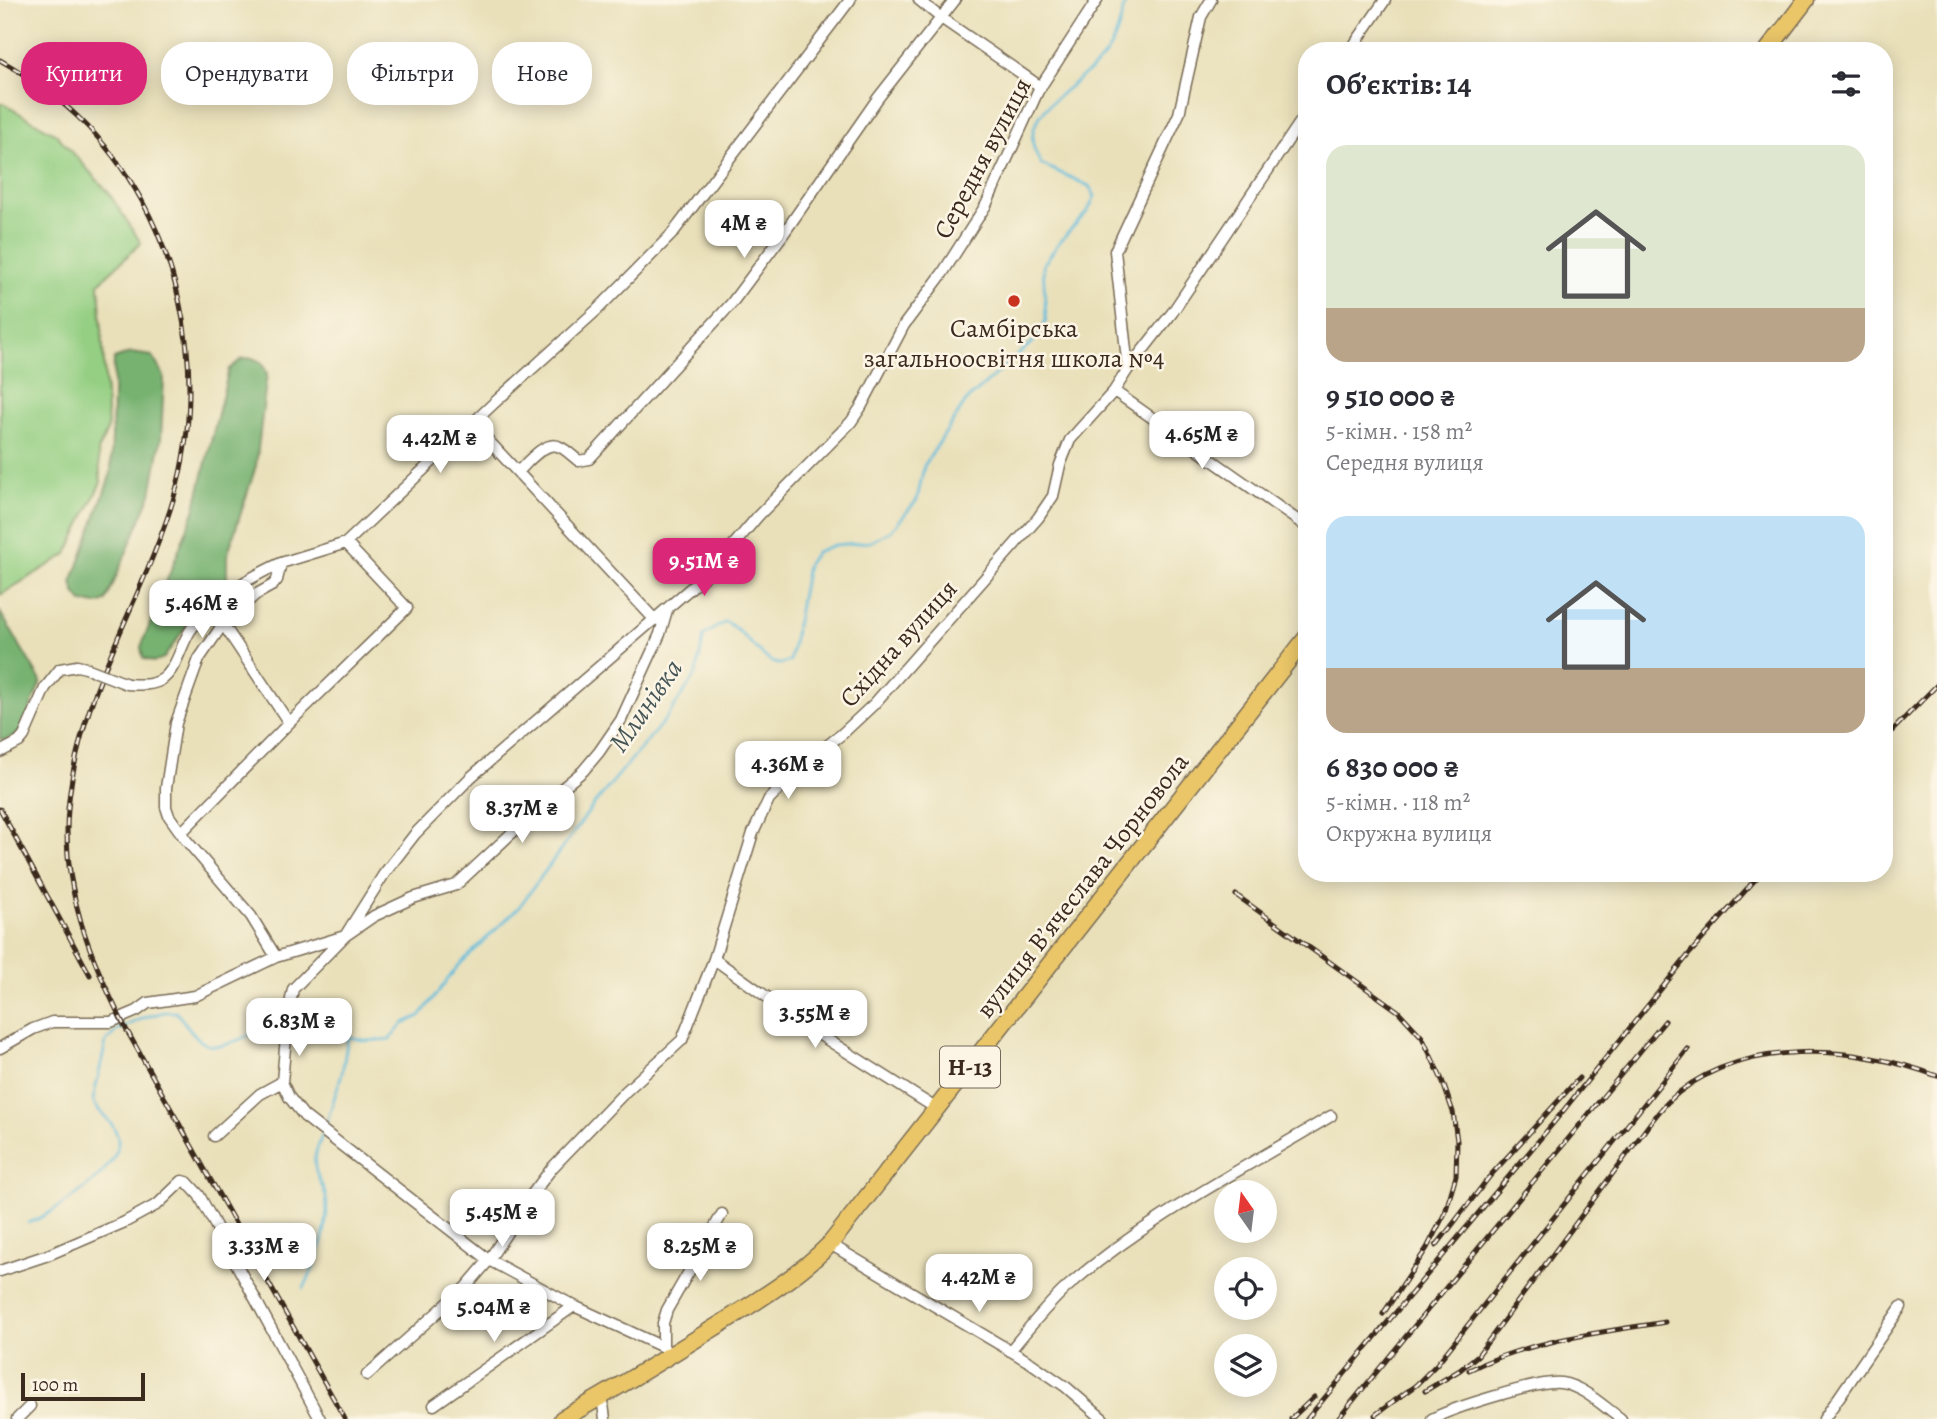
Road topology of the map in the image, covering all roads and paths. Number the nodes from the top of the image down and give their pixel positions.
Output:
1 (850, 0) edge
2 (919, 0) edge
3 (955, 0) edge
4 (1097, 0) edge
5 (1211, 0) edge
6 (1385, 0) edge
7 (1806, 0) edge
8 (941, 18) junction
9 (1356, 42) edge
10 (1773, 42) edge
11 (1041, 87) junction
12 (1298, 125) edge
13 (1128, 369) junction
14 (1114, 391) junction
15 (472, 423) junction
16 (517, 472) junction
17 (1298, 521) edge
18 (346, 543) junction
19 (281, 563) junction
20 (668, 609) junction
21 (655, 620) junction
22 (223, 624) junction
23 (1298, 648) edge
24 (289, 723) junction
25 (0, 752) edge
26 (181, 833) junction
27 (345, 936) junction
28 (276, 957) junction
29 (714, 959) junction
30 (0, 1048) edge
31 (282, 1082) junction
32 (937, 1109) junction
33 (1331, 1116) dead end
34 (214, 1136) dead end
35 (722, 1214) dead end
36 (830, 1244) junction
37 (489, 1260) junction
38 (0, 1271) edge
39 (573, 1306) junction
40 (1901, 1307) dead end
41 (667, 1351) junction
42 (1010, 1351) junction
43 (367, 1375) dead end
44 (602, 1397) junction
45 (434, 1405) dead end
46 (30, 1406) dead end
47 (17, 1419) edge
48 (320, 1419) edge
49 (562, 1419) edge
50 (605, 1419) edge
51 (1103, 1419) edge
52 (1432, 1419) edge
53 (1621, 1419) edge
54 (1824, 1419) edge

1 - 15 street
2 - 8 street
3 - 8 street
4 - 11 street, Середня вулиця
5 - 13 street
6 - 9 street
7 - 10 main road
8 - 11 street
8 - 16 street
11 - 20 street, Середня вулиця
12 - 13 street, Східна вулиця
13 - 14 street, Східна вулиця
14 - 17 street
14 - 29 street, Східна вулиця
15 - 16 street
15 - 18 street
16 - 21 street
18 - 19 street
18 - 24 street
19 - 22 street
19 - 25 street, bridge
20 - 21 street, Середня вулиця
20 - 27 street
21 - 27 street, Середня вулиця
22 - 24 street
22 - 26 street
23 - 32 main road, вулиця Вʼячеслава Чорновола / Н-13
24 - 26 street
26 - 28 street
27 - 28 street
27 - 31 street
28 - 30 street
29 - 32 street
29 - 37 street, Східна вулиця
31 - 34 street
31 - 37 street
32 - 36 main road, вулиця Вʼячеслава Чорновола / Н-13
33 - 42 street
35 - 41 street
36 - 41 main road, вулиця Вʼячеслава Чорновола / Н-13
36 - 42 street
37 - 39 street
37 - 43 street, Східна вулиця
38 - 48 street
39 - 41 street
39 - 45 street
40 - 54 street
41 - 44 main road, вулиця Вʼячеслава Чорновола / Н-13
42 - 51 street
44 - 49 main road, вулиця Вʼячеслава Чорновола / Н-13
44 - 50 street
46 - 47 street
52 - 53 street

